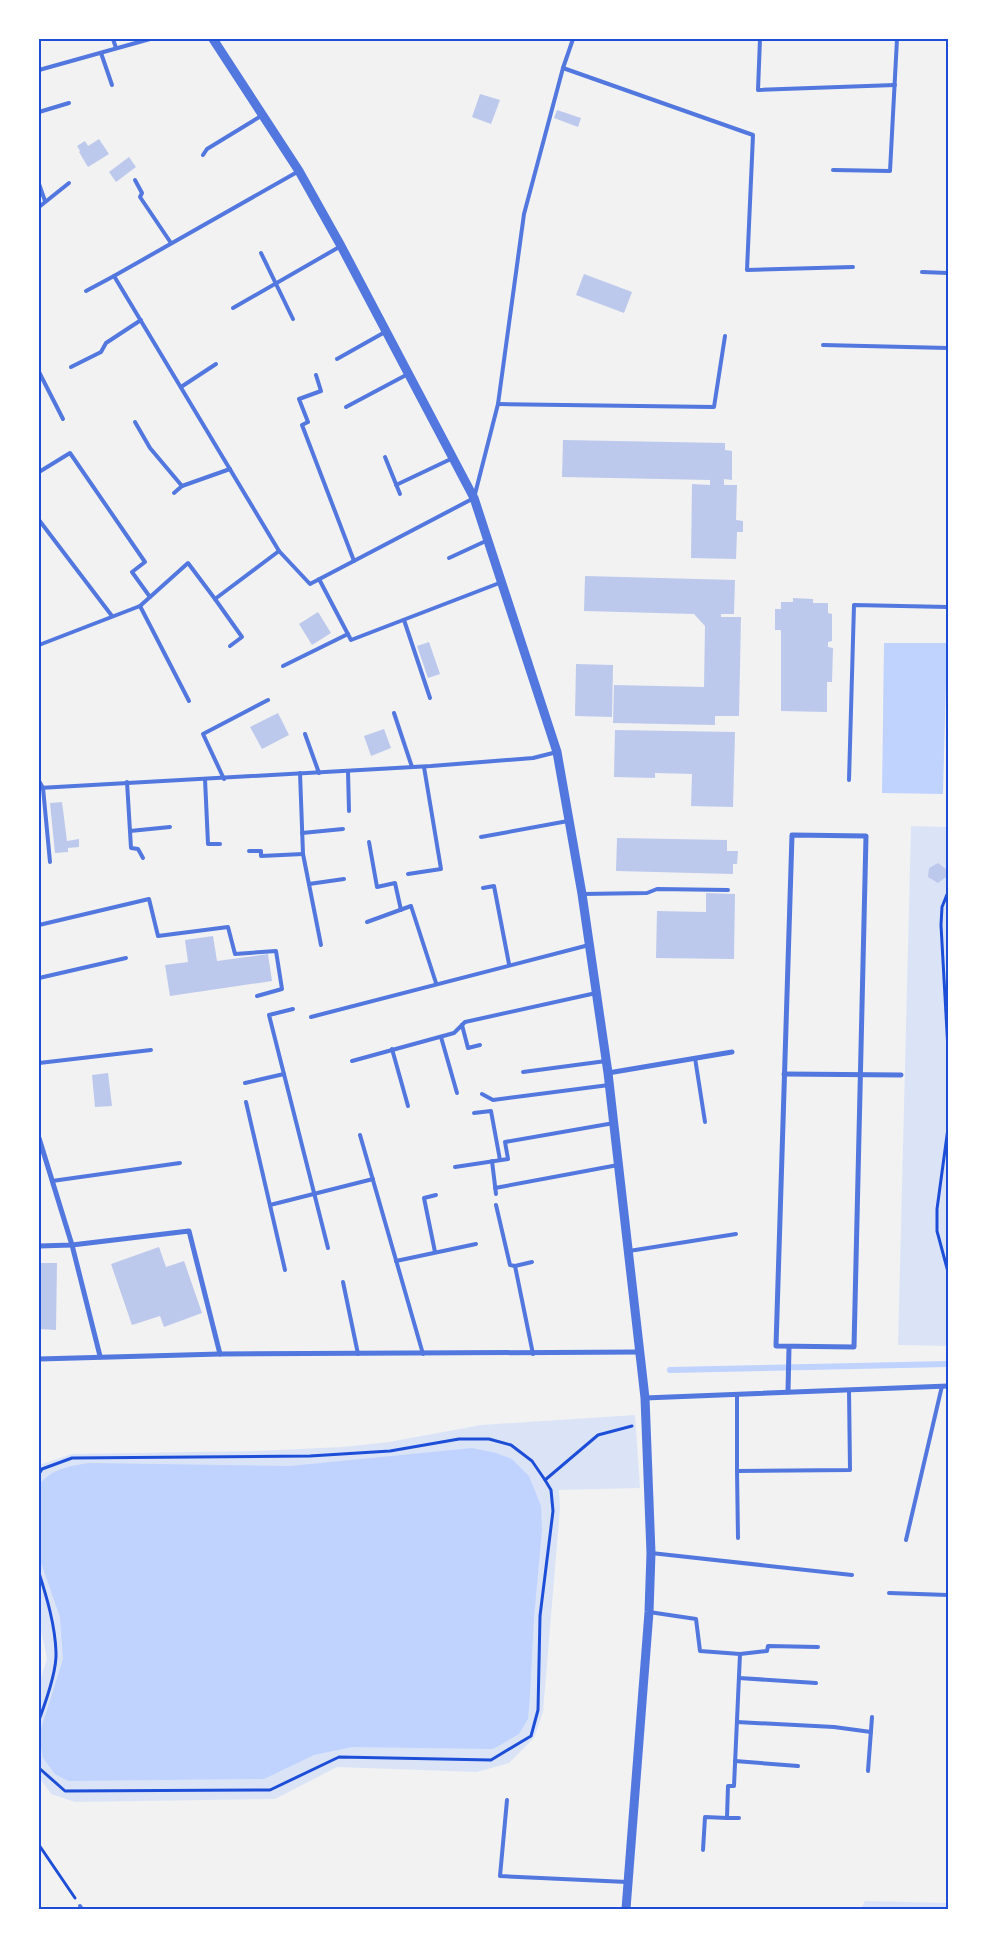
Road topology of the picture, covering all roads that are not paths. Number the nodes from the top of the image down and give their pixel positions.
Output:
1 (113, 39) edge
2 (150, 39) edge
3 (213, 39) edge
4 (573, 39) edge
5 (760, 39) edge
6 (897, 39) edge
7 (116, 48) junction
8 (101, 53) junction
9 (563, 68) junction
10 (39, 70) edge
11 (112, 85) dead end
12 (894, 85) junction
13 (69, 103) dead end
14 (39, 112) edge
15 (263, 114) junction
16 (203, 155) dead end
17 (833, 170) dead end
18 (299, 171) junction
19 (135, 180) dead end
20 (69, 183) dead end
21 (39, 184) edge
22 (45, 201) junction
23 (39, 207) edge
24 (171, 243) junction
25 (341, 246) junction
26 (260, 253) dead end
27 (853, 268) dead end
28 (922, 272) dead end
29 (948, 272) edge
30 (114, 276) junction
31 (276, 283) junction
32 (86, 292) dead end
33 (233, 308) dead end
34 (293, 319) dead end
35 (141, 320) junction
36 (386, 331) junction
37 (725, 336) dead end
38 (823, 345) dead end
39 (948, 348) edge
40 (336, 359) dead end
41 (216, 364) dead end
42 (71, 367) dead end
43 (39, 372) edge
44 (408, 374) junction
45 (316, 375) dead end
46 (181, 387) junction
47 (498, 404) junction
48 (346, 407) dead end
49 (63, 419) dead end
50 (135, 422) dead end
51 (385, 457) dead end
52 (453, 458) junction
53 (230, 469) junction
54 (39, 472) edge
55 (396, 485) junction
56 (182, 486) junction
57 (174, 493) dead end
58 (400, 494) dead end
59 (474, 498) junction
60 (39, 520) edge
61 (488, 540) junction
62 (279, 551) junction
63 (450, 558) dead end
64 (354, 561) junction
65 (319, 580) junction
66 (502, 582) junction
67 (150, 597) junction
68 (215, 599) junction
69 (140, 606) junction
70 (948, 607) edge
71 (112, 616) junction
72 (404, 620) junction
73 (348, 634) junction
74 (39, 646) edge
75 (230, 646) dead end
76 (283, 666) dead end
77 (430, 698) dead end
78 (268, 700) dead end
79 (189, 702) dead end
80 (394, 714) dead end
81 (305, 734) dead end
82 (557, 752) junction
83 (412, 767) junction
84 (424, 767) junction
85 (348, 771) junction
86 (318, 773) junction
87 (300, 774) junction
88 (224, 778) junction
89 (205, 779) junction
90 (849, 780) dead end
91 (39, 782) edge
92 (127, 782) junction
93 (41, 788) edge
94 (350, 811) dead end
95 (570, 821) junction
96 (170, 827) dead end
97 (342, 829) dead end
98 (130, 831) junction
99 (302, 833) junction
100 (481, 837) dead end
101 (369, 842) dead end
102 (220, 844) dead end
103 (249, 851) dead end
104 (303, 854) junction
105 (143, 858) dead end
106 (50, 862) dead end
107 (408, 874) dead end
108 (344, 879) dead end
109 (309, 884) junction
110 (483, 888) dead end
111 (728, 890) dead end
112 (582, 894) junction
113 (401, 910) junction
114 (368, 922) dead end
115 (39, 925) edge
116 (321, 945) dead end
117 (589, 945) junction
118 (126, 958) dead end
119 (509, 964) junction
120 (39, 978) edge
121 (436, 983) junction
122 (597, 993) junction
123 (257, 996) dead end
124 (293, 1009) dead end
125 (311, 1017) dead end
126 (462, 1025) junction
127 (441, 1037) junction
128 (480, 1045) dead end
129 (392, 1049) junction
130 (151, 1050) dead end
131 (732, 1052) dead end
132 (695, 1058) junction
133 (352, 1061) dead end
134 (606, 1062) junction
135 (39, 1063) edge
136 (523, 1072) dead end
137 (608, 1073) junction
138 (284, 1074) junction
139 (784, 1074) junction
140 (862, 1075) junction
141 (901, 1075) dead end
142 (245, 1083) dead end
143 (609, 1085) junction
144 (457, 1093) dead end
145 (482, 1094) dead end
146 (246, 1102) dead end
147 (408, 1106) dead end
148 (474, 1113) dead end
149 (614, 1122) junction
150 (705, 1122) dead end
151 (360, 1135) dead end
152 (39, 1138) edge
153 (500, 1160) junction
154 (492, 1161) junction
155 (180, 1163) dead end
156 (618, 1165) junction
157 (455, 1167) dead end
158 (373, 1179) junction
159 (52, 1182) junction
160 (495, 1188) junction
161 (315, 1194) junction
162 (496, 1194) dead end
163 (436, 1195) dead end
164 (270, 1205) junction
165 (496, 1205) dead end
166 (736, 1234) dead end
167 (476, 1244) dead end
168 (39, 1246) edge
169 (72, 1246) junction
170 (328, 1248) dead end
171 (435, 1252) junction
172 (629, 1252) junction
173 (396, 1261) junction
174 (532, 1262) dead end
175 (515, 1266) junction
176 (286, 1270) dead end
177 (343, 1282) dead end
178 (789, 1347) junction
179 (642, 1352) junction
180 (220, 1354) junction
181 (358, 1354) junction
182 (423, 1354) junction
183 (533, 1354) junction
184 (100, 1356) junction
185 (39, 1359) edge
186 (945, 1386) edge
187 (849, 1390) junction
188 (788, 1392) junction
189 (737, 1394) junction
190 (645, 1398) junction
191 (737, 1471) junction
192 (738, 1538) dead end
193 (906, 1540) dead end
194 (651, 1553) junction
195 (852, 1575) dead end
196 (889, 1593) dead end
197 (948, 1595) edge
198 (649, 1612) junction
199 (818, 1646) dead end
200 (740, 1654) junction
201 (739, 1678) junction
202 (816, 1683) dead end
203 (872, 1717) dead end
204 (737, 1722) junction
205 (870, 1732) junction
206 (735, 1761) junction
207 (798, 1766) dead end
208 (868, 1771) dead end
209 (506, 1800) dead end
210 (727, 1818) junction
211 (739, 1818) dead end
212 (703, 1850) dead end
213 (629, 1882) junction
214 (626, 1909) edge

1 - 7 lane
2 - 7 lane
3 - 15 street
4 - 9 lane
5 - 12 lane
6 - 12 lane
7 - 8 lane
8 - 10 lane
8 - 11 lane
9 - 27 lane
9 - 47 lane
12 - 17 lane
13 - 14 lane
15 - 16 lane
15 - 18 street
18 - 24 lane
18 - 25 street
19 - 24 lane
20 - 22 lane
21 - 22 lane
22 - 23 lane
24 - 30 lane
25 - 31 lane
25 - 36 street
26 - 31 lane
28 - 29 lane
30 - 32 lane
30 - 35 lane
31 - 33 lane
31 - 34 lane
35 - 42 lane
35 - 46 lane
36 - 40 lane
36 - 44 street
37 - 47 lane
38 - 39 lane
41 - 46 lane
43 - 49 lane
44 - 48 lane
44 - 52 street
45 - 64 lane
46 - 53 lane
47 - 59 lane
50 - 56 lane
51 - 55 lane
52 - 55 lane
52 - 59 street
53 - 56 lane
53 - 62 lane
54 - 67 lane
55 - 58 lane
56 - 57 lane
59 - 61 street
59 - 64 lane
60 - 71 lane
61 - 63 lane
61 - 66 street
62 - 65 lane
62 - 68 lane
64 - 65 lane
65 - 73 lane
66 - 72 lane
66 - 82 street
67 - 68 lane
67 - 69 lane
68 - 75 lane
69 - 71 lane
69 - 79 lane
70 - 90 lane
71 - 74 lane
72 - 73 lane
72 - 77 lane
73 - 76 lane
78 - 88 lane
80 - 83 lane
81 - 86 lane
82 - 84 lane
82 - 95 street
83 - 84 lane
83 - 85 lane
84 - 107 lane
85 - 86 lane
85 - 94 lane
86 - 87 lane
87 - 88 lane
87 - 99 lane
88 - 89 lane
89 - 92 lane
89 - 102 lane
91 - 93 lane
92 - 93 lane
92 - 98 lane
93 - 106 lane
95 - 100 lane
95 - 112 street
96 - 98 lane
97 - 99 lane
98 - 105 lane
99 - 104 lane
101 - 113 lane
103 - 104 lane
104 - 109 lane
108 - 109 lane
109 - 116 lane
110 - 119 lane
111 - 112 lane
112 - 117 street
113 - 114 lane
113 - 121 lane
115 - 123 lane
117 - 119 lane
117 - 122 street
118 - 120 lane
119 - 121 lane
121 - 125 lane
122 - 126 lane
122 - 134 street
124 - 138 lane
126 - 127 lane
126 - 128 lane
127 - 129 lane
127 - 144 lane
129 - 133 lane
129 - 147 lane
130 - 135 lane
131 - 132 street
132 - 137 street
132 - 150 lane
134 - 136 lane
134 - 137 street
137 - 143 street
138 - 142 lane
138 - 161 lane
139 - 140 street
139 - 140 street
139 - 178 street
140 - 141 street
140 - 178 street
143 - 145 lane
143 - 149 street
146 - 164 lane
148 - 153 lane
149 - 153 lane
149 - 156 street
151 - 158 lane
152 - 159 street
153 - 154 lane
154 - 157 lane
154 - 160 lane
155 - 159 lane
156 - 160 lane
156 - 172 street
158 - 161 lane
158 - 173 lane
159 - 169 street
160 - 162 lane
161 - 164 lane
161 - 170 lane
163 - 171 lane
164 - 176 lane
165 - 175 lane
166 - 172 lane
167 - 171 lane
168 - 169 street
169 - 180 street
169 - 184 street
171 - 173 lane
172 - 179 street
173 - 182 lane
174 - 175 lane
175 - 183 lane
177 - 181 lane
178 - 188 street
179 - 183 street
179 - 190 street
180 - 181 street
180 - 184 street
181 - 182 street
182 - 183 street
184 - 185 street
186 - 187 street
186 - 193 lane
187 - 188 street
187 - 191 lane
188 - 189 street
189 - 190 street
189 - 191 lane
190 - 194 street
191 - 192 lane
194 - 195 lane
194 - 198 street
196 - 197 lane
198 - 200 lane
198 - 213 street
199 - 200 lane
200 - 201 lane
201 - 202 lane
201 - 204 lane
203 - 205 lane
204 - 205 lane
204 - 206 lane
205 - 208 lane
206 - 207 lane
206 - 210 lane
209 - 213 lane
210 - 211 lane
210 - 212 lane
213 - 214 street

